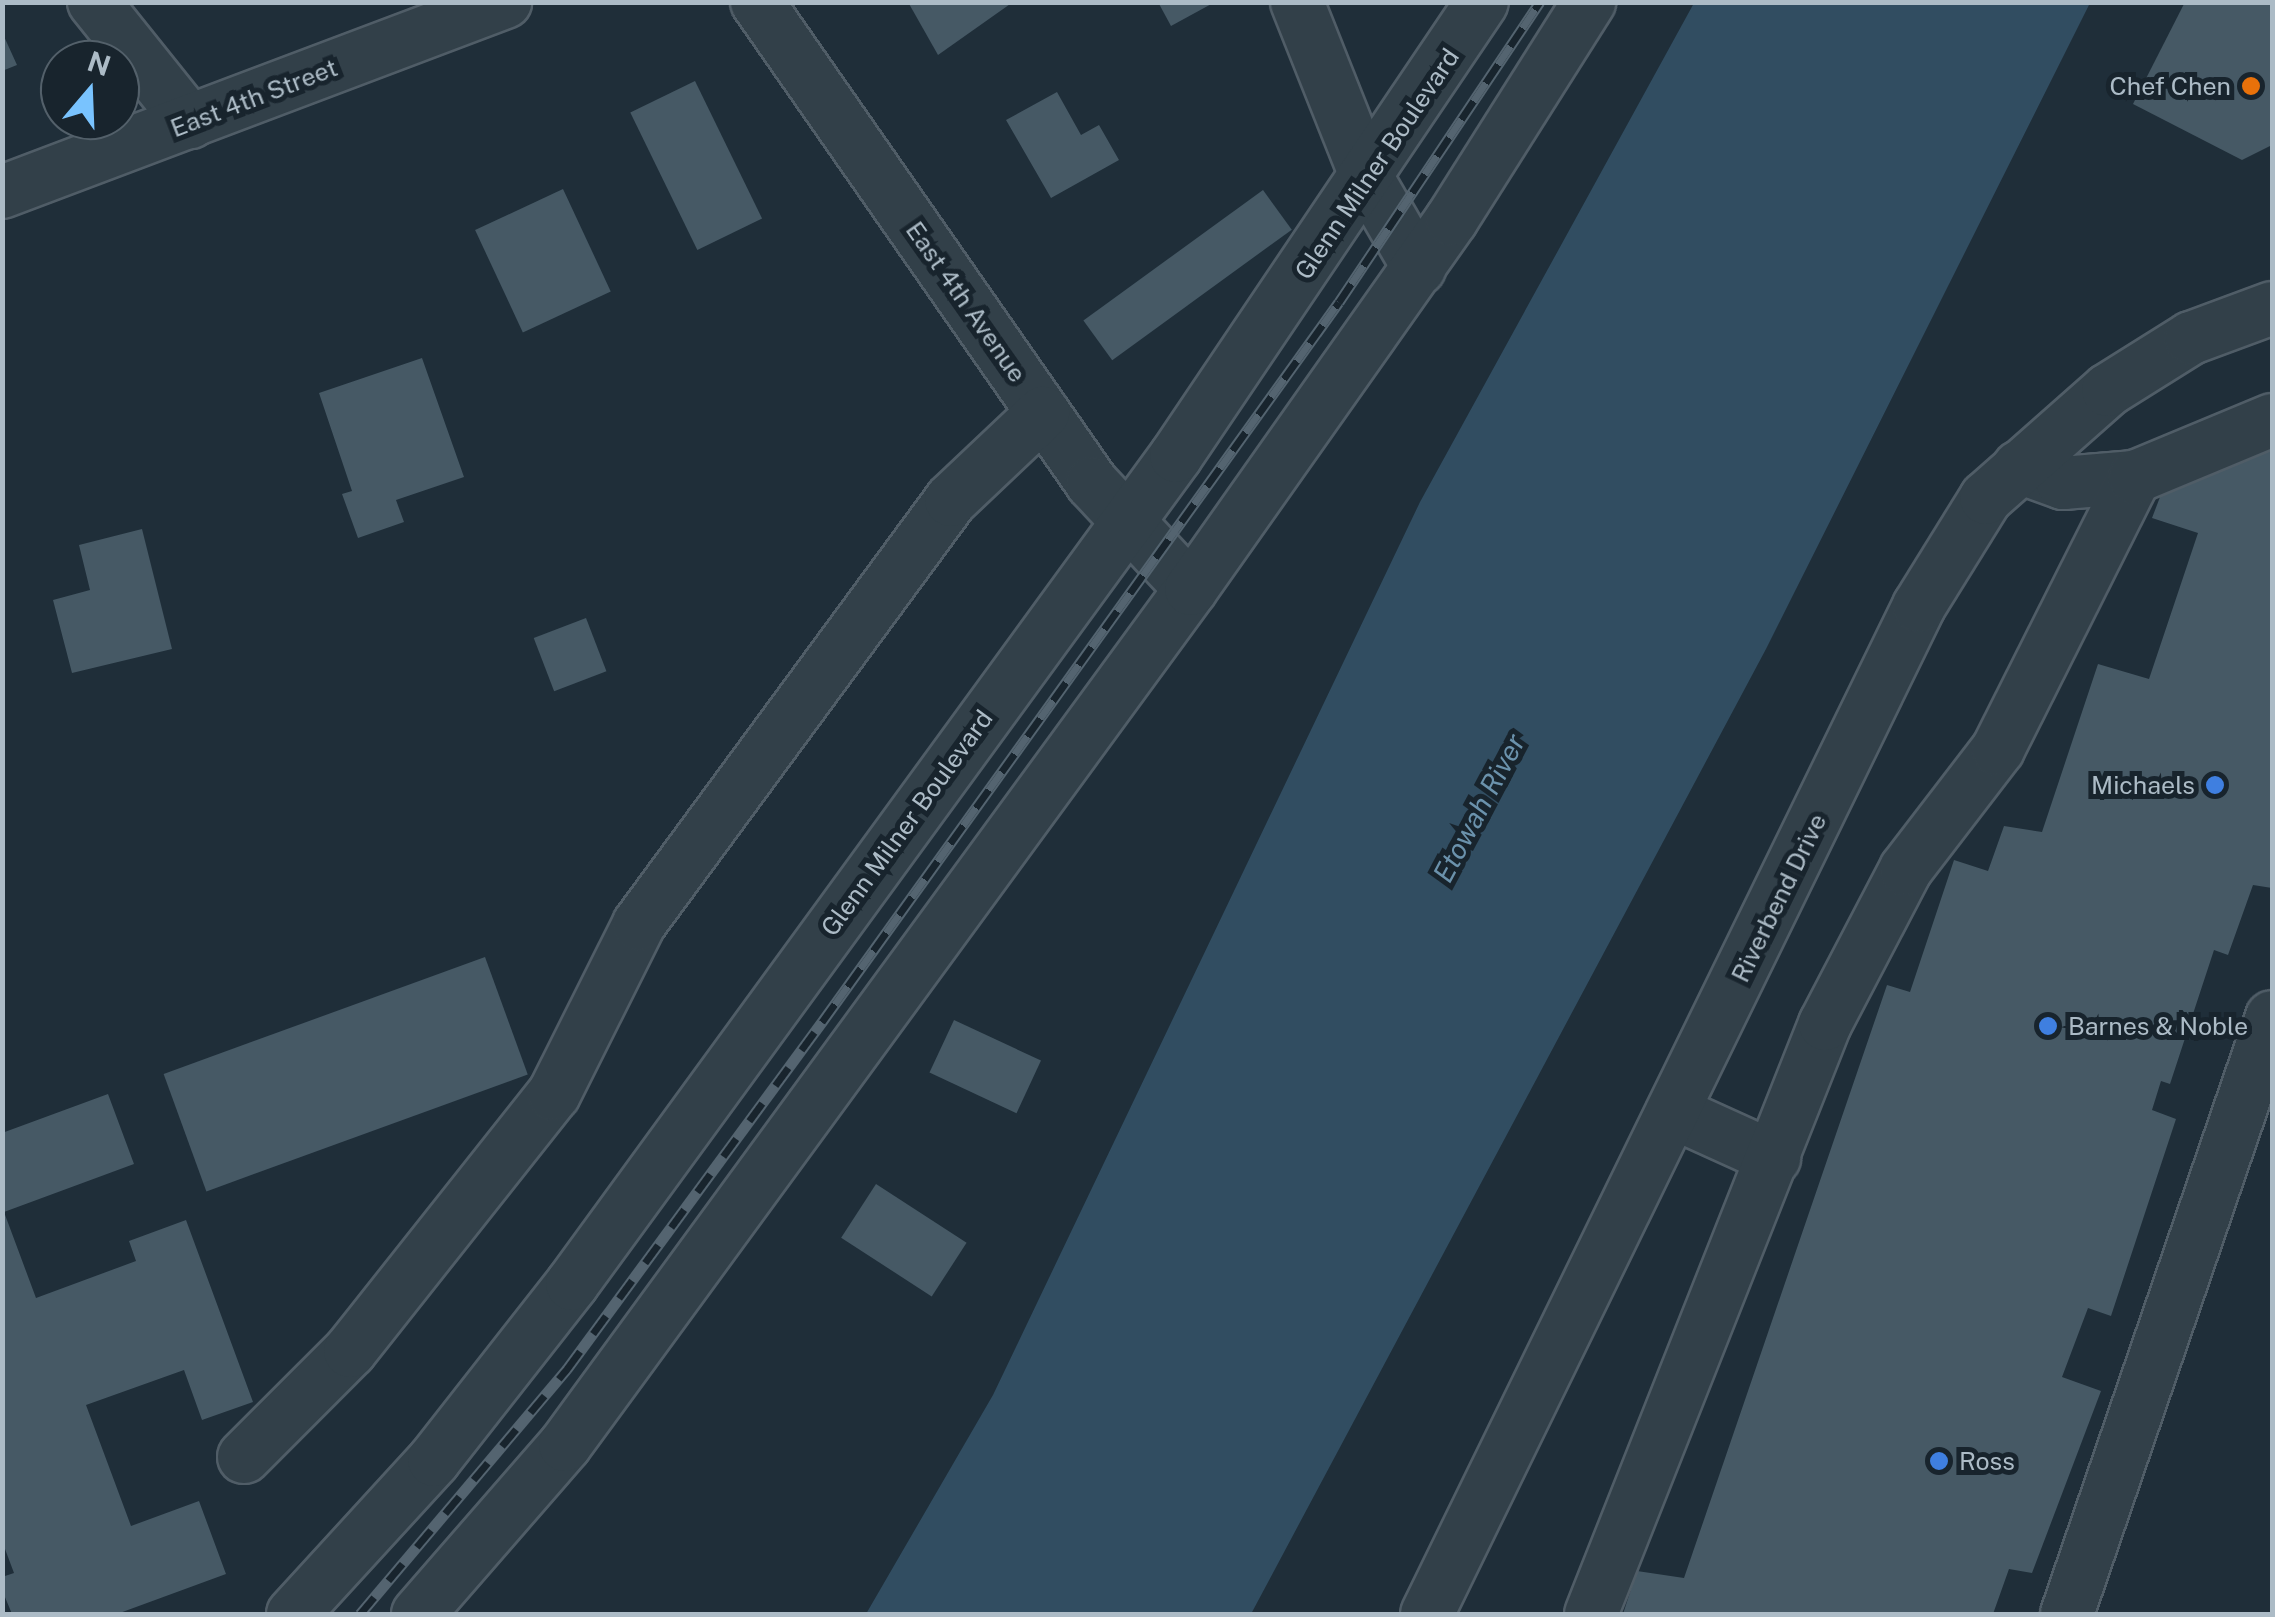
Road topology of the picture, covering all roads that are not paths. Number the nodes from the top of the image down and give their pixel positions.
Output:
1 (94, 2) edge
2 (504, 2) edge
3 (757, 2) edge
4 (1297, 2) edge
5 (1482, 2) edge
6 (1589, 2) edge
7 (190, 122) junction
8 (1368, 180) junction
9 (2, 192) edge
10 (1419, 268) junction
11 (2272, 308) edge
12 (1043, 413) junction
13 (2272, 420) edge
14 (2019, 467) junction
15 (2135, 478) junction
16 (1128, 521) junction
17 (1191, 589) junction
18 (2268, 1042) edge
19 (1675, 1112) junction
20 (1774, 1158) junction
21 (244, 1456) dead end
22 (292, 1614) edge
23 (418, 1614) edge
24 (1427, 1614) edge
25 (1591, 1614) edge
26 (2067, 1614) edge

1 - 7 street
2 - 7 street, East 4th Street
3 - 12 street, East 4th Avenue
4 - 8 street
5 - 8 street, Glenn Milner Boulevard
6 - 10 street
7 - 9 street, East 4th Street
8 - 10 street
8 - 16 street, Glenn Milner Boulevard
10 - 17 street
11 - 14 street, Riverbend Drive
12 - 16 street, East 4th Avenue
12 - 21 street
13 - 15 street
14 - 15 street
14 - 19 street, Riverbend Drive
15 - 20 street
16 - 17 street, East 4th Avenue
16 - 22 street, Glenn Milner Boulevard
17 - 23 street
18 - 26 street
19 - 20 street
19 - 24 street, Riverbend Drive
20 - 25 street

